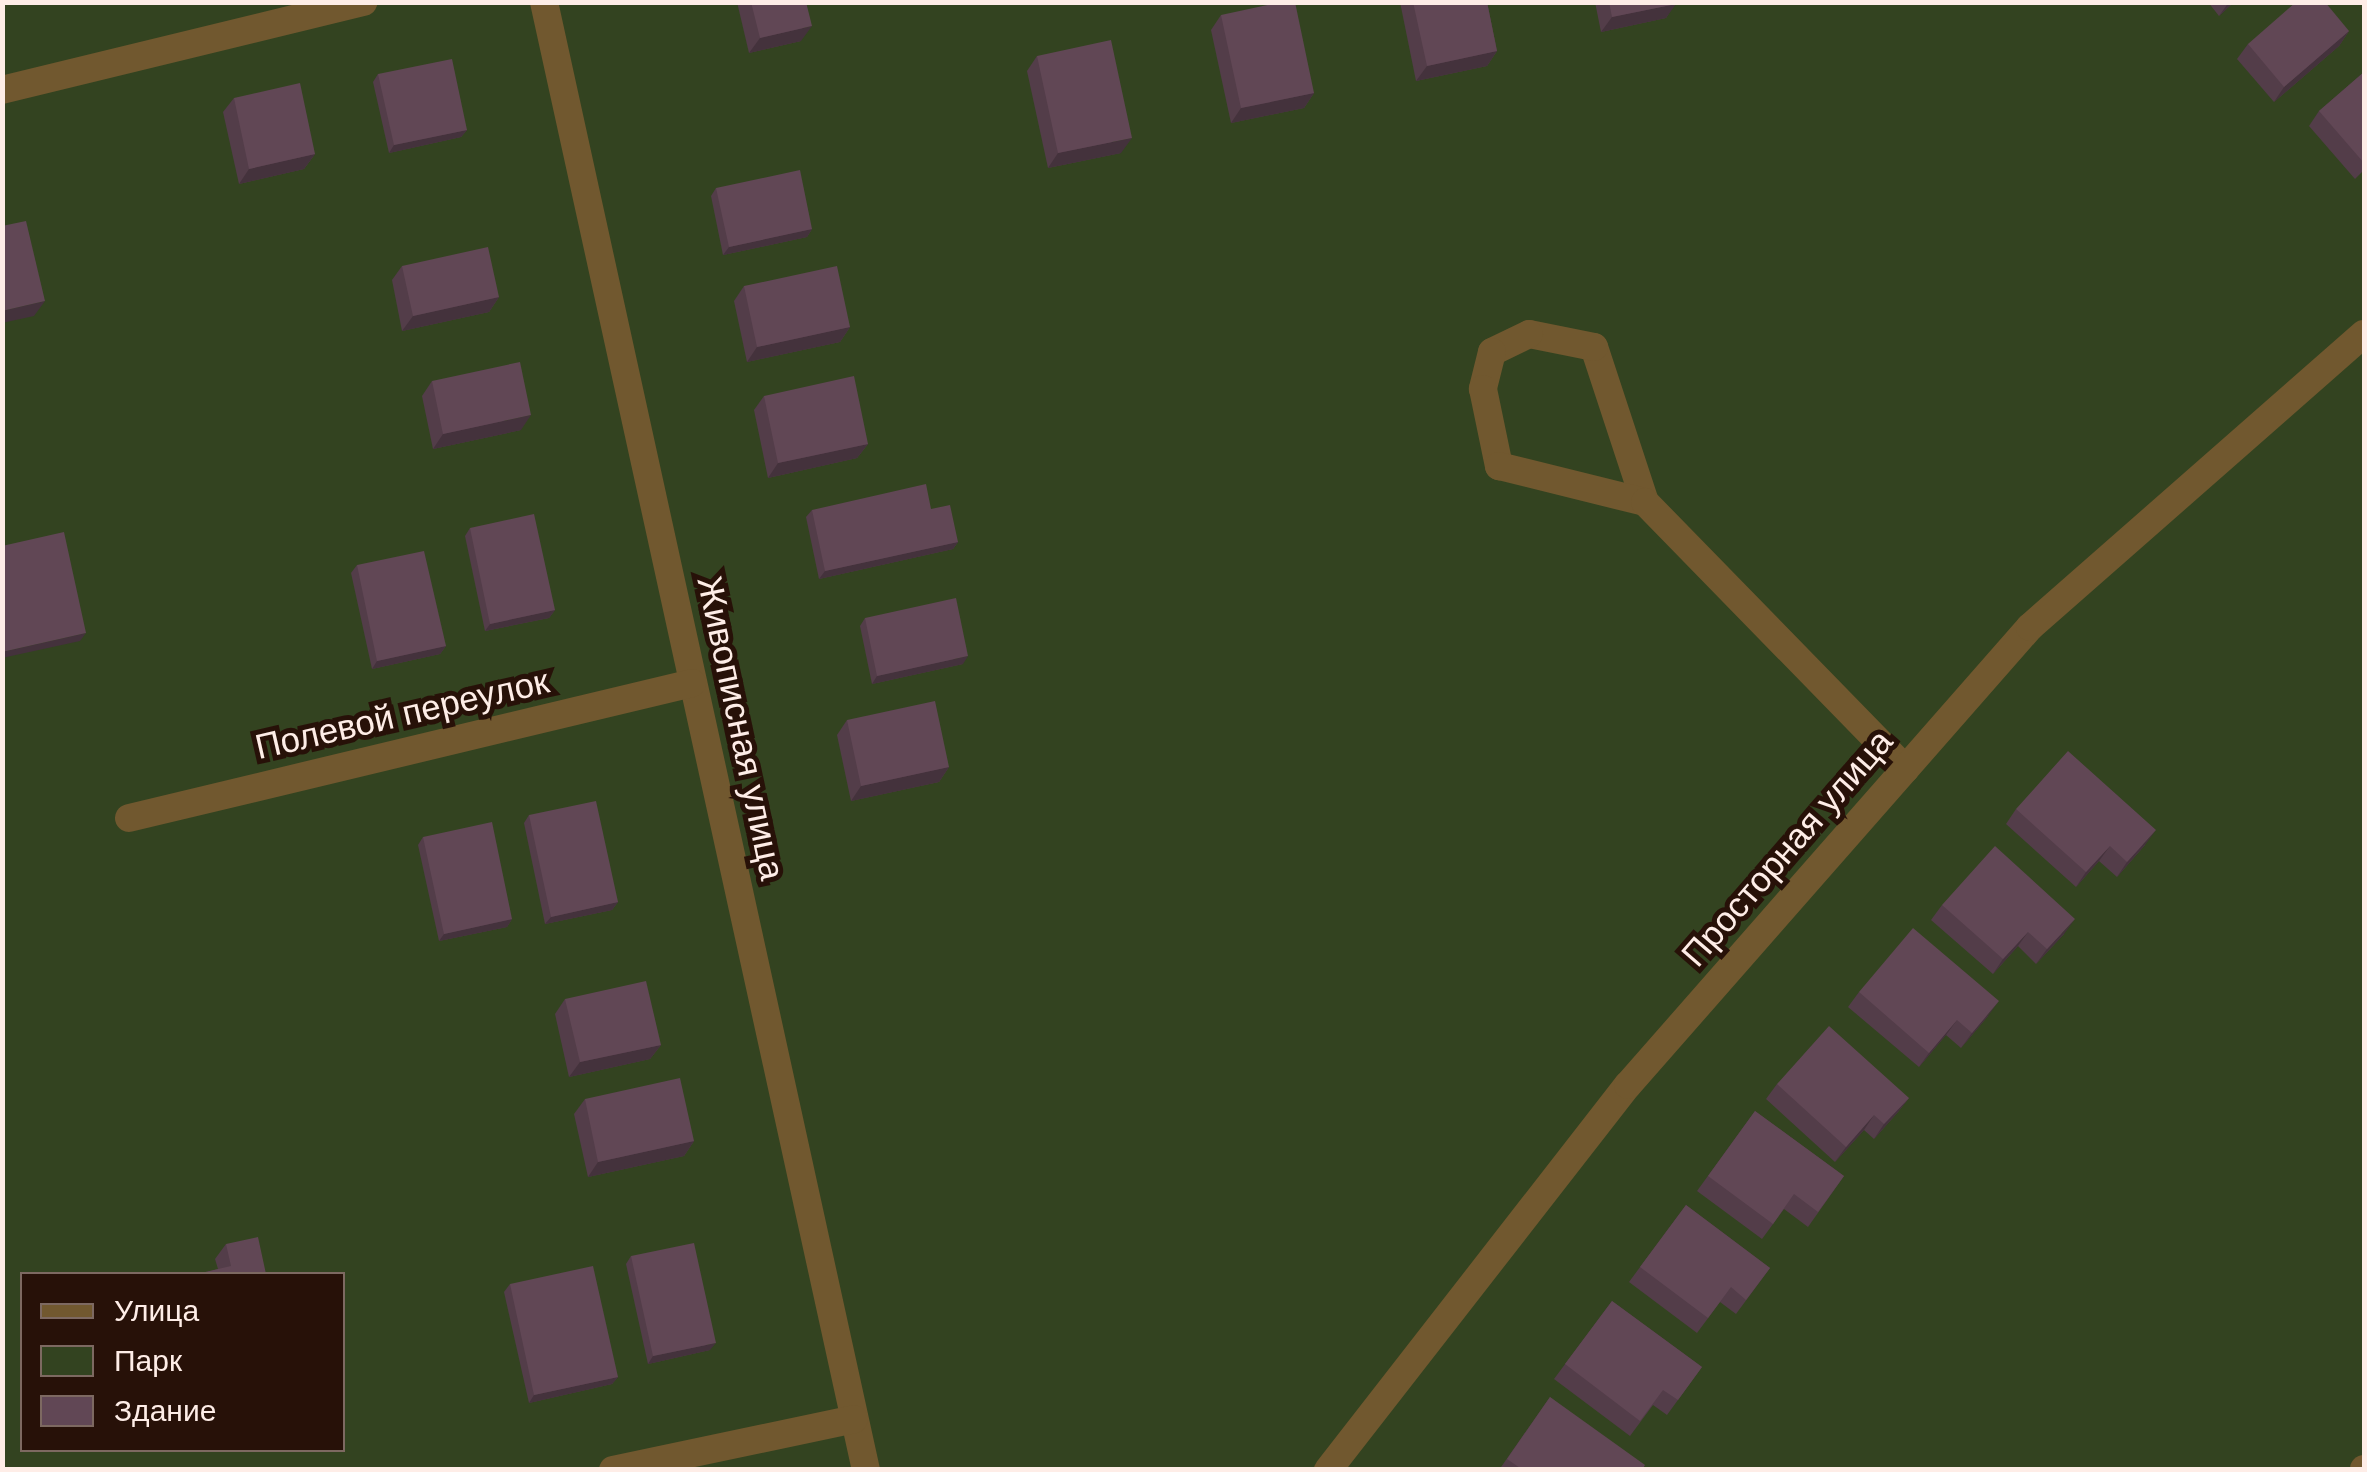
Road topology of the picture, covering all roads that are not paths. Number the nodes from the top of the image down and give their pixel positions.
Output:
1 (363, 2) edge
2 (544, 2) edge
3 (2, 90) edge
4 (2364, 334) edge
5 (1644, 502) junction
6 (692, 683) junction
7 (1906, 769) junction
8 (129, 818) dead end
9 (854, 1419) junction
10 (613, 1470) edge
11 (866, 1470) edge
12 (1328, 1470) edge

1 - 3 street
2 - 6 street, Живописная улица
4 - 7 street, Просторная улица
5 - 5 street
5 - 7 street
6 - 8 street, Полевой переулок
6 - 9 street, Живописная улица
7 - 12 street, Просторная улица
9 - 10 street
9 - 11 street, Живописная улица

